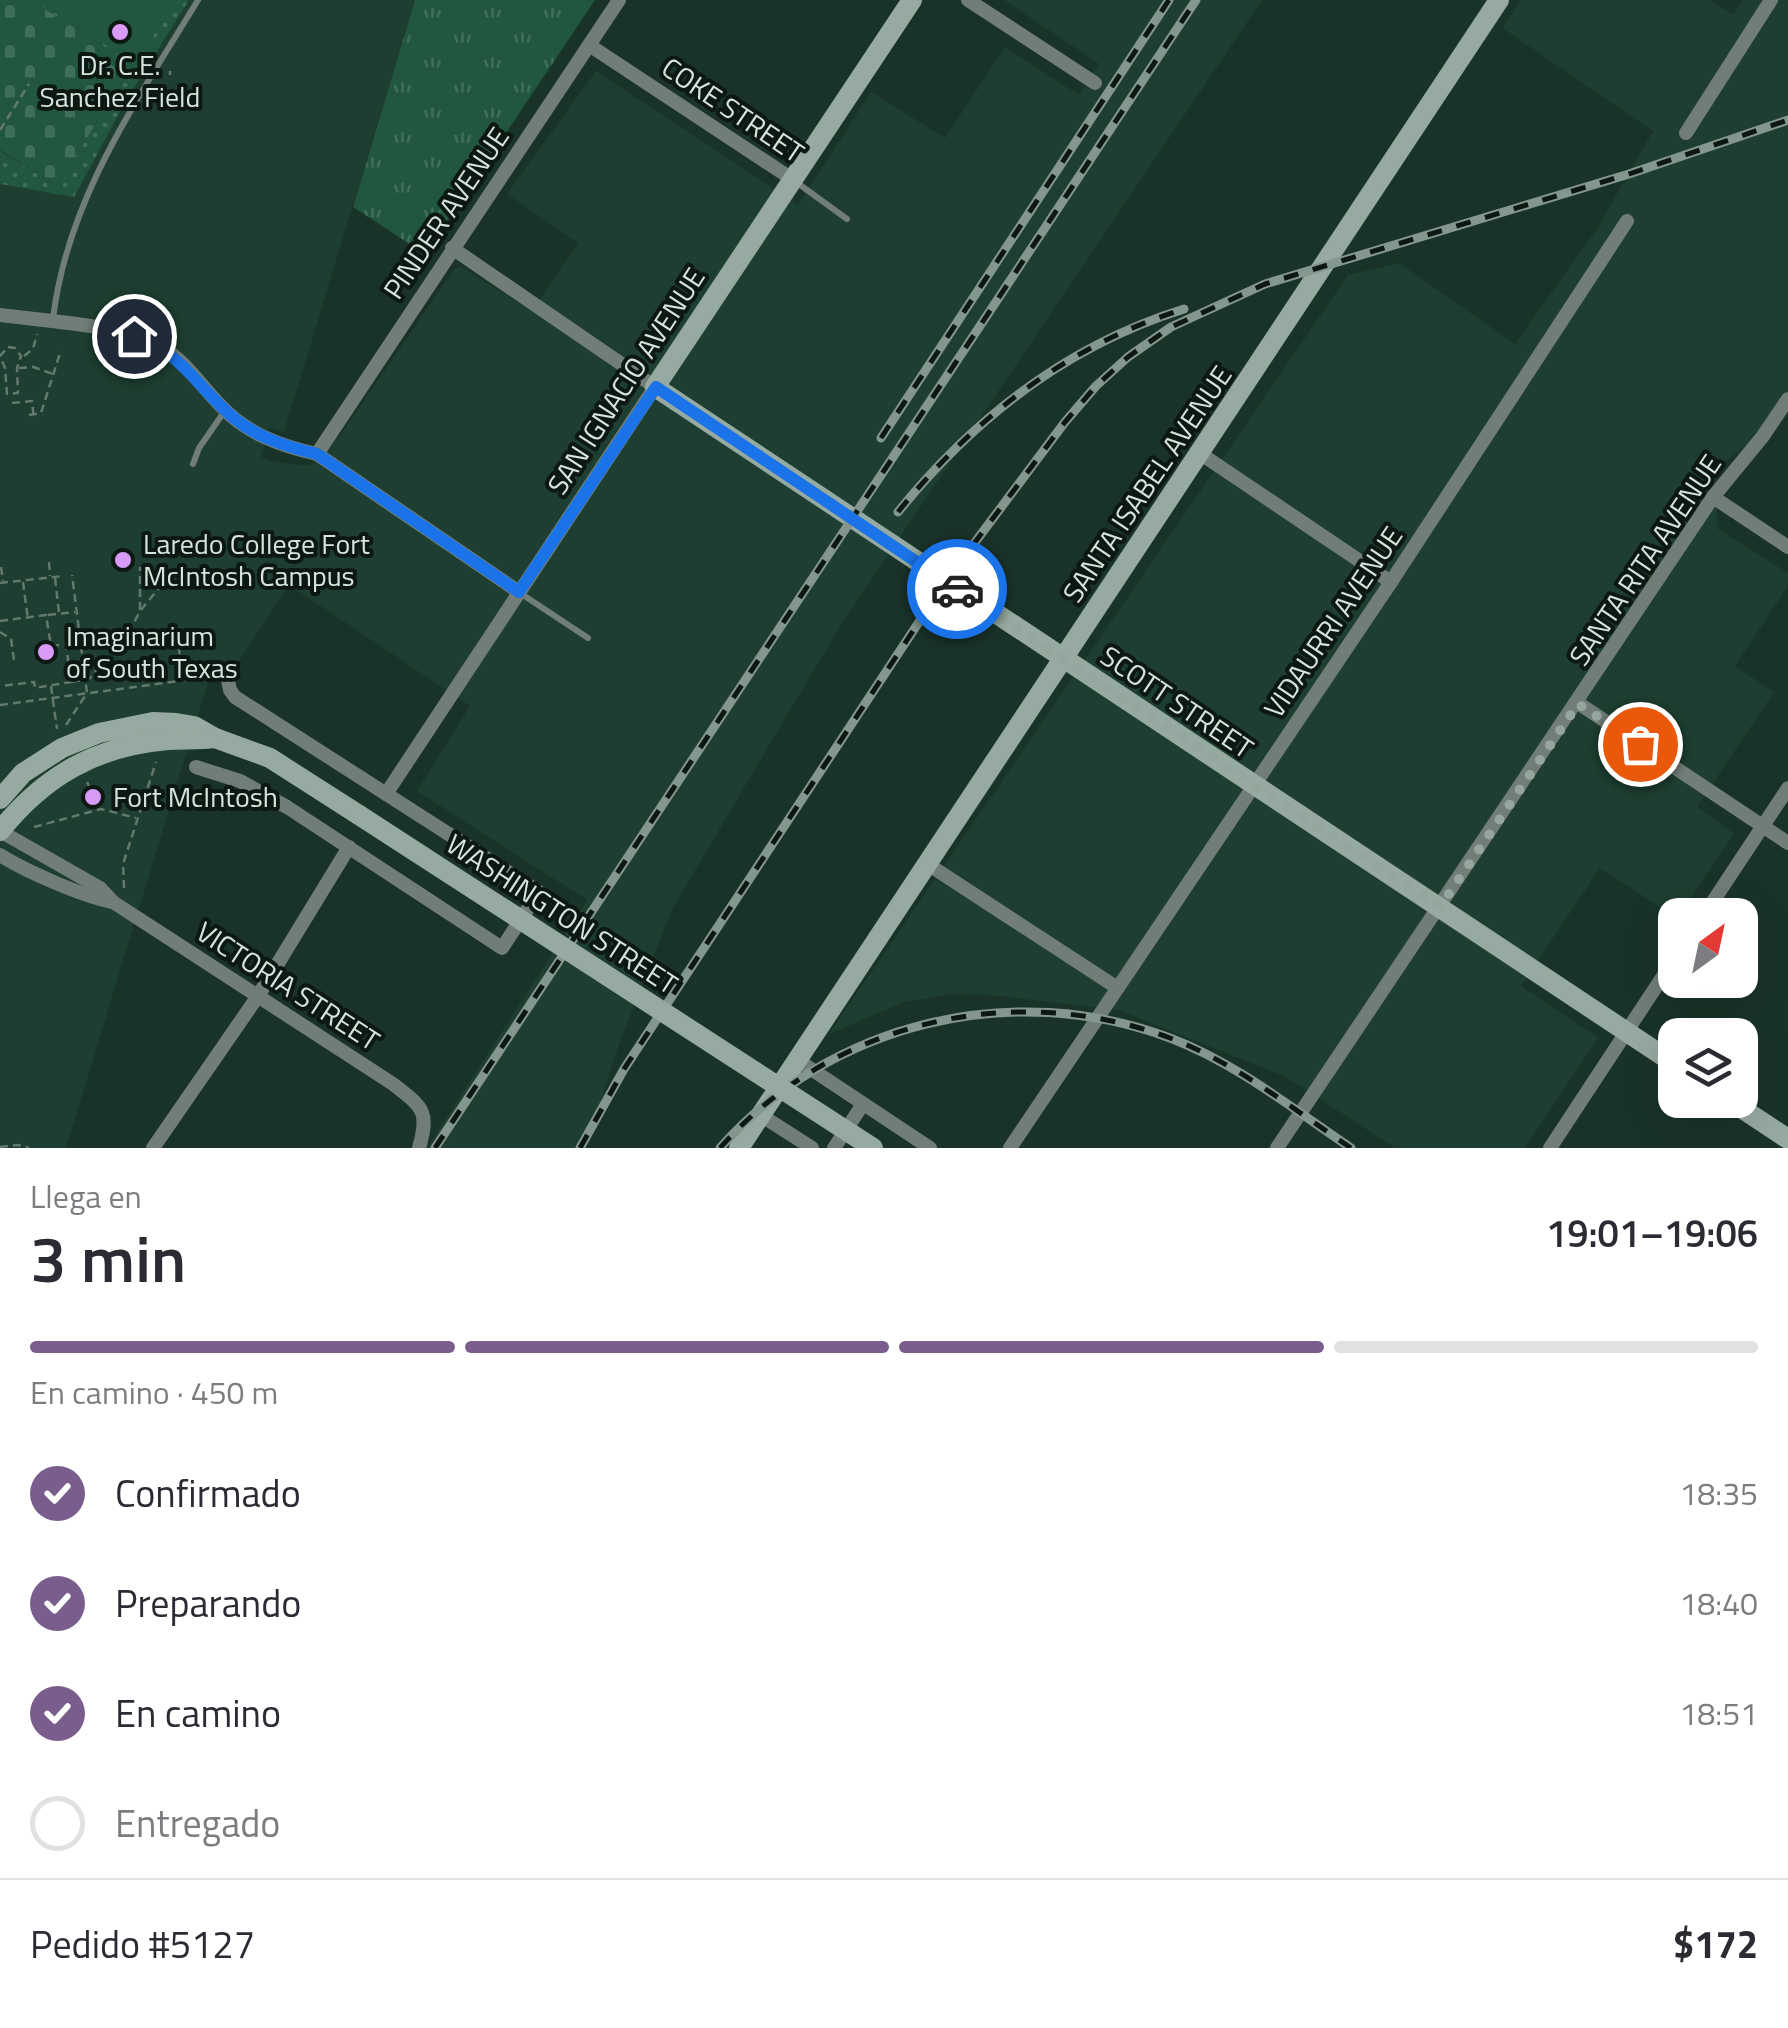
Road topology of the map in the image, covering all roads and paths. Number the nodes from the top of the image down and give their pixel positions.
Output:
1 (198, 0) edge
2 (618, 0) edge
3 (912, 0) edge
4 (968, 0) edge
5 (1498, 0) edge
6 (1771, 0) edge
7 (589, 45) junction
8 (29, 84) dead end
9 (1095, 84) dead end
10 (0, 130) edge
11 (1686, 133) dead end
12 (792, 179) junction
13 (848, 219) dead end
14 (1626, 221) dead end
15 (452, 248) junction
16 (0, 315) edge
17 (52, 323) junction
18 (38, 333) dead end
19 (61, 350) dead end
20 (21, 356) junction
21 (17, 368) junction
22 (54, 374) junction
23 (656, 387) junction
24 (11, 394) junction
25 (1788, 399) edge
26 (225, 411) junction
27 (31, 414) junction
28 (34, 420) dead end
29 (317, 454) junction
30 (1201, 454) junction
31 (194, 464) dead end
32 (1713, 497) junction
33 (1788, 547) edge
34 (49, 562) dead end
35 (140, 567) dead end
36 (1, 568) edge
37 (72, 575) dead end
38 (62, 576) dead end
39 (170, 576) dead end
40 (53, 577) junction
41 (22, 580) junction
42 (1391, 582) junction
43 (1, 583) edge
44 (519, 592) junction
45 (76, 612) junction
46 (140, 612) junction
47 (59, 614) junction
48 (46, 615) junction
49 (27, 619) junction
50 (0, 620) edge
51 (0, 630) edge
52 (588, 638) dead end
53 (178, 641) dead end
54 (1064, 659) junction
55 (14, 660) dead end
56 (226, 670) dead end
57 (85, 680) junction
58 (71, 682) junction
59 (0, 686) edge
60 (51, 686) junction
61 (87, 694) junction
62 (53, 698) junction
63 (1578, 704) junction
64 (0, 705) edge
65 (215, 738) junction
66 (160, 756) dead end
67 (196, 767) dead end
68 (23, 773) junction
69 (84, 777) dead end
70 (0, 784) edge
71 (1254, 786) junction
72 (1788, 788) edge
73 (386, 794) junction
74 (0, 799) edge
75 (100, 809) junction
76 (138, 818) junction
77 (1763, 826) junction
78 (34, 827) dead end
79 (0, 831) edge
80 (1788, 843) edge
81 (350, 848) junction
82 (0, 854) edge
83 (928, 865) junction
84 (124, 888) dead end
85 (1715, 898) edge
86 (113, 902) junction
87 (1440, 907) junction
88 (1658, 983) edge
89 (1116, 987) junction
90 (258, 996) junction
91 (1626, 1031) junction
92 (1658, 1053) edge
93 (799, 1061) junction
94 (863, 1104) junction
95 (762, 1116) junction
96 (1756, 1118) edge
97 (1788, 1139) edge
98 (0, 1147) edge
99 (30, 1148) edge
100 (153, 1148) edge
101 (419, 1148) edge
102 (739, 1148) edge
103 (812, 1148) edge
104 (834, 1148) edge
105 (874, 1148) edge
106 (930, 1148) edge
107 (1010, 1148) edge
108 (1277, 1148) edge
109 (1550, 1148) edge

1 - 17 lane
2 - 7 street, PINDER AVENUE
3 - 12 main road, SAN IGNACIO AVENUE
4 - 9 street
5 - 30 main road, SANTA ISABEL AVENUE
6 - 11 street
7 - 12 street, COKE STREET
7 - 15 street, PINDER AVENUE
8 - 10 path
12 - 13 lane, COKE STREET
12 - 23 main road, SAN IGNACIO AVENUE
14 - 42 street, VIDAURRI AVENUE
15 - 23 street, SCOTT STREET
15 - 29 street, PINDER AVENUE
16 - 17 street
17 - 26 street
18 - 20 path
19 - 22 path
20 - 21 path
20 - 24 path
21 - 22 path
21 - 24 path
22 - 27 path
23 - 44 street, SAN IGNACIO AVENUE
23 - 54 main road, SCOTT STREET
24 - 27 path
25 - 32 street, SANTA RITA AVENUE
26 - 29 street
26 - 31 lane
27 - 28 path
29 - 44 street
30 - 42 street
30 - 54 main road, SANTA ISABEL AVENUE
32 - 33 street
32 - 63 street, SANTA RITA AVENUE
34 - 40 path
35 - 46 path
36 - 43 path
37 - 45 path
38 - 40 path
39 - 46 path
40 - 41 path
40 - 47 path
41 - 43 path
41 - 49 path
42 - 71 street, VIDAURRI AVENUE
44 - 52 lane
44 - 73 street, SAN IGNACIO AVENUE
45 - 47 path
45 - 57 path
46 - 57 path
47 - 48 path
48 - 49 path
48 - 58 path
49 - 50 path
51 - 55 path
53 - 61 path
54 - 71 main road, SCOTT STREET
54 - 83 main road, SANTA ISABEL AVENUE
56 - 73 street
57 - 58 path
57 - 61 path
58 - 60 path
59 - 60 path
60 - 62 path
61 - 62 path
61 - 62 path
62 - 64 path
63 - 77 street
63 - 87 street, SANTA RITA AVENUE
65 - 68 main road, WASHINGTON STREET
65 - 79 main road
65 - 105 main road, WASHINGTON STREET, bridge
66 - 76 path
67 - 81 street
68 - 70 main road
68 - 74 main road
69 - 75 path
71 - 87 main road, SCOTT STREET
71 - 89 street, VIDAURRI AVENUE
72 - 77 street
73 - 81 street
75 - 76 path
75 - 78 path
76 - 84 path
77 - 80 street
77 - 85 street
79 - 86 street, VICTORIA STREET
81 - 90 street
82 - 86 street, VICTORIA STREET
83 - 89 street
83 - 93 main road, SANTA ISABEL AVENUE
86 - 90 street, VICTORIA STREET
87 - 91 main road, SCOTT STREET
87 - 108 street, SANTA RITA AVENUE
88 - 91 street
89 - 107 street, VIDAURRI AVENUE
90 - 100 street
90 - 101 street, VICTORIA STREET
91 - 92 main road, SCOTT STREET
91 - 109 street
93 - 94 street
93 - 95 main road, SANTA ISABEL AVENUE
94 - 104 street
94 - 106 street
95 - 102 main road, SANTA ISABEL AVENUE
95 - 103 street
96 - 97 main road
98 - 99 path

